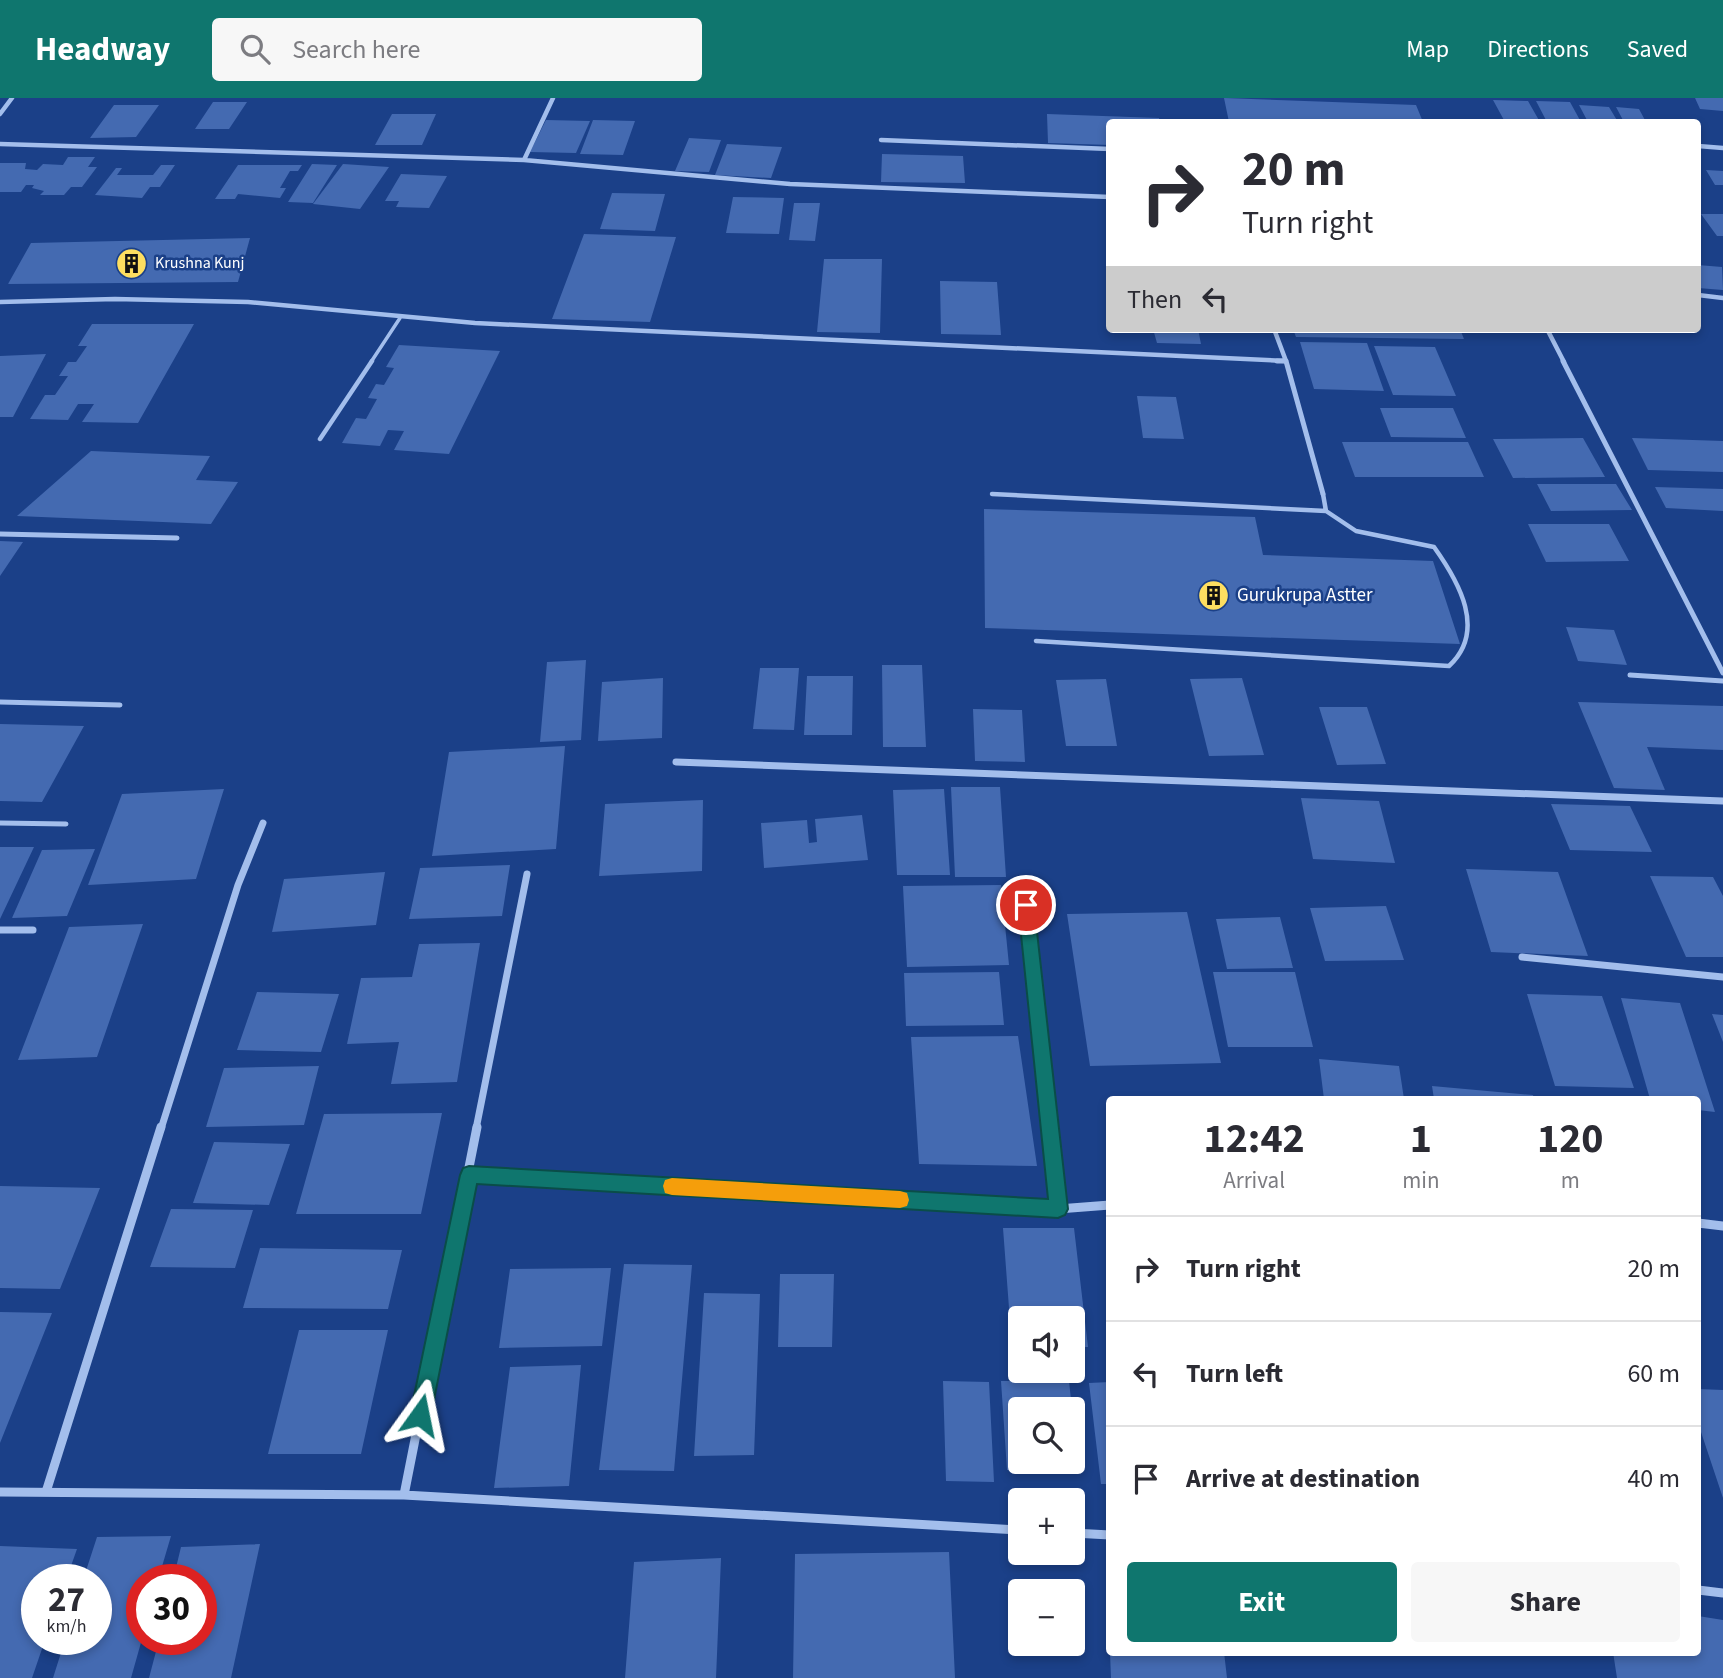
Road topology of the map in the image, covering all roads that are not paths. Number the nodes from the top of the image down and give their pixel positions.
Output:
1 (12, 98) edge
2 (553, 98) edge
3 (0, 114) edge
4 (881, 140) dead end
5 (0, 144) edge
6 (1701, 146) edge
7 (1723, 148) edge
8 (1106, 149) edge
9 (524, 160) junction
10 (1106, 197) edge
11 (1701, 295) edge
12 (1723, 298) edge
13 (0, 302) edge
14 (400, 318) junction
15 (1275, 333) edge
16 (1550, 333) edge
17 (1286, 362) junction
18 (320, 439) dead end
19 (992, 494) dead end
20 (1323, 494) joint
21 (1326, 511) junction
22 (0, 534) edge
23 (177, 538) dead end
24 (1036, 641) dead end
25 (1723, 673) edge
26 (1630, 675) dead end
27 (1723, 681) edge
28 (0, 702) edge
29 (120, 705) dead end
30 (676, 762) dead end
31 (1723, 801) edge
32 (0, 823) edge
33 (263, 823) dead end
34 (65, 824) dead end
35 (527, 874) dead end
36 (1026, 905) dead end
37 (0, 930) edge
38 (33, 930) dead end
39 (1522, 957) dead end
40 (1723, 977) edge
41 (469, 1175) junction
42 (1106, 1205) edge
43 (1058, 1209) junction
44 (1701, 1223) edge
45 (1723, 1226) edge
46 (0, 1492) edge
47 (46, 1492) junction
48 (404, 1495) junction
49 (1008, 1529) edge
50 (1085, 1533) edge
51 (1106, 1535) edge
52 (1701, 1590) edge
53 (1723, 1593) edge

1 - 3 street
2 - 9 street
4 - 8 street
5 - 9 street
6 - 7 street
9 - 10 street
11 - 12 street
13 - 14 street
14 - 17 street
14 - 18 lane
15 - 17 street
16 - 25 street
17 - 20 street
19 - 21 lane
20 - 21 lane
21 - 24 lane
22 - 23 street
26 - 27 street
28 - 29 lane
30 - 31 street
32 - 34 lane
33 - 47 street
35 - 41 street
36 - 43 street
37 - 38 street
39 - 40 street
41 - 43 street
41 - 48 street
42 - 43 street
44 - 45 street
46 - 47 street
47 - 48 street
48 - 49 street
50 - 51 street
52 - 53 street

